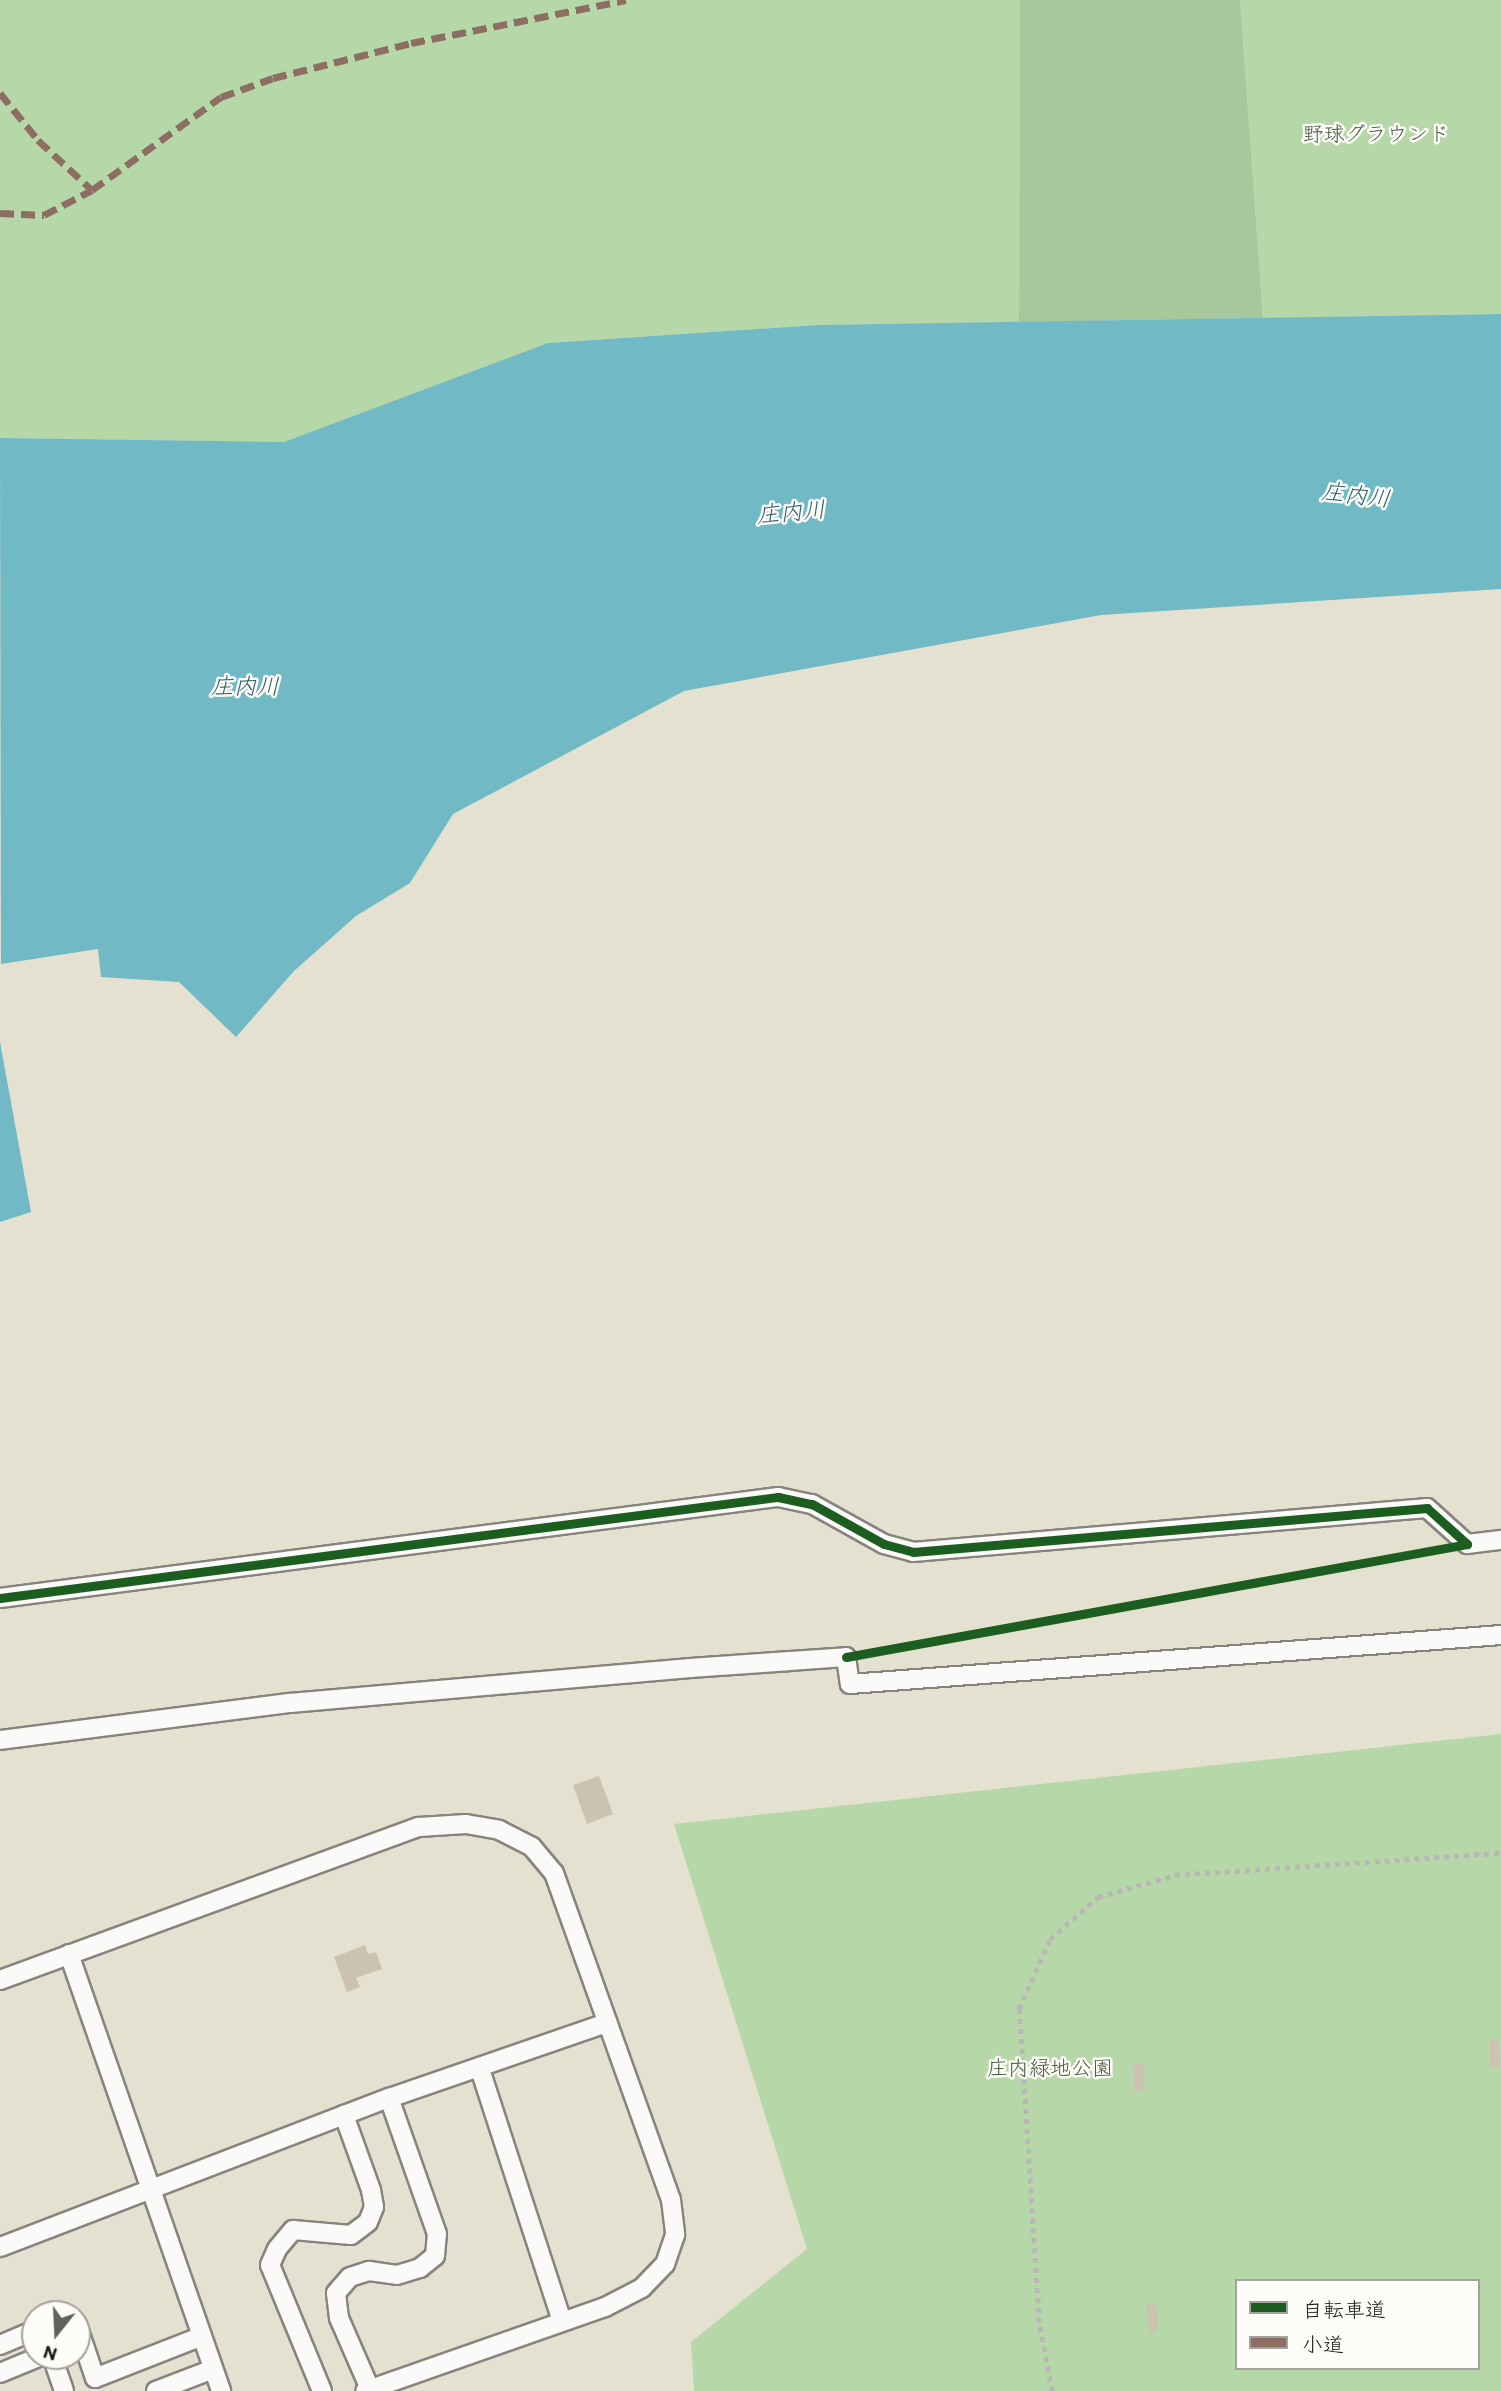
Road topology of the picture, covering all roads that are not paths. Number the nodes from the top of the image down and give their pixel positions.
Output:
1 (1501, 1540) edge
2 (0, 1598) edge
3 (1501, 1635) edge
4 (0, 1740) edge
5 (69, 1954) junction
6 (0, 1980) edge
7 (607, 2023) junction
8 (480, 2069) junction
9 (389, 2098) junction
10 (344, 2115) junction
11 (150, 2189) junction
12 (0, 2247) edge
13 (562, 2322) junction
14 (21, 2336) edge
15 (202, 2336) junction
16 (0, 2344) edge
17 (21, 2364) edge
18 (91, 2369) edge
19 (213, 2369) junction
20 (57, 2370) edge
21 (0, 2373) edge
22 (368, 2390) edge
23 (64, 2391) edge
24 (156, 2391) edge
25 (221, 2391) edge
26 (322, 2391) edge

1 - 2 lane
3 - 4 lane
5 - 6 lane
5 - 7 lane
5 - 11 lane
7 - 8 lane
7 - 13 lane
8 - 9 lane
8 - 13 lane
9 - 10 lane
9 - 22 lane
10 - 11 lane
10 - 26 lane
11 - 12 lane
11 - 15 lane
13 - 22 lane
14 - 16 lane
15 - 18 lane
15 - 19 lane
17 - 21 lane
19 - 24 lane
19 - 25 lane
20 - 23 lane

